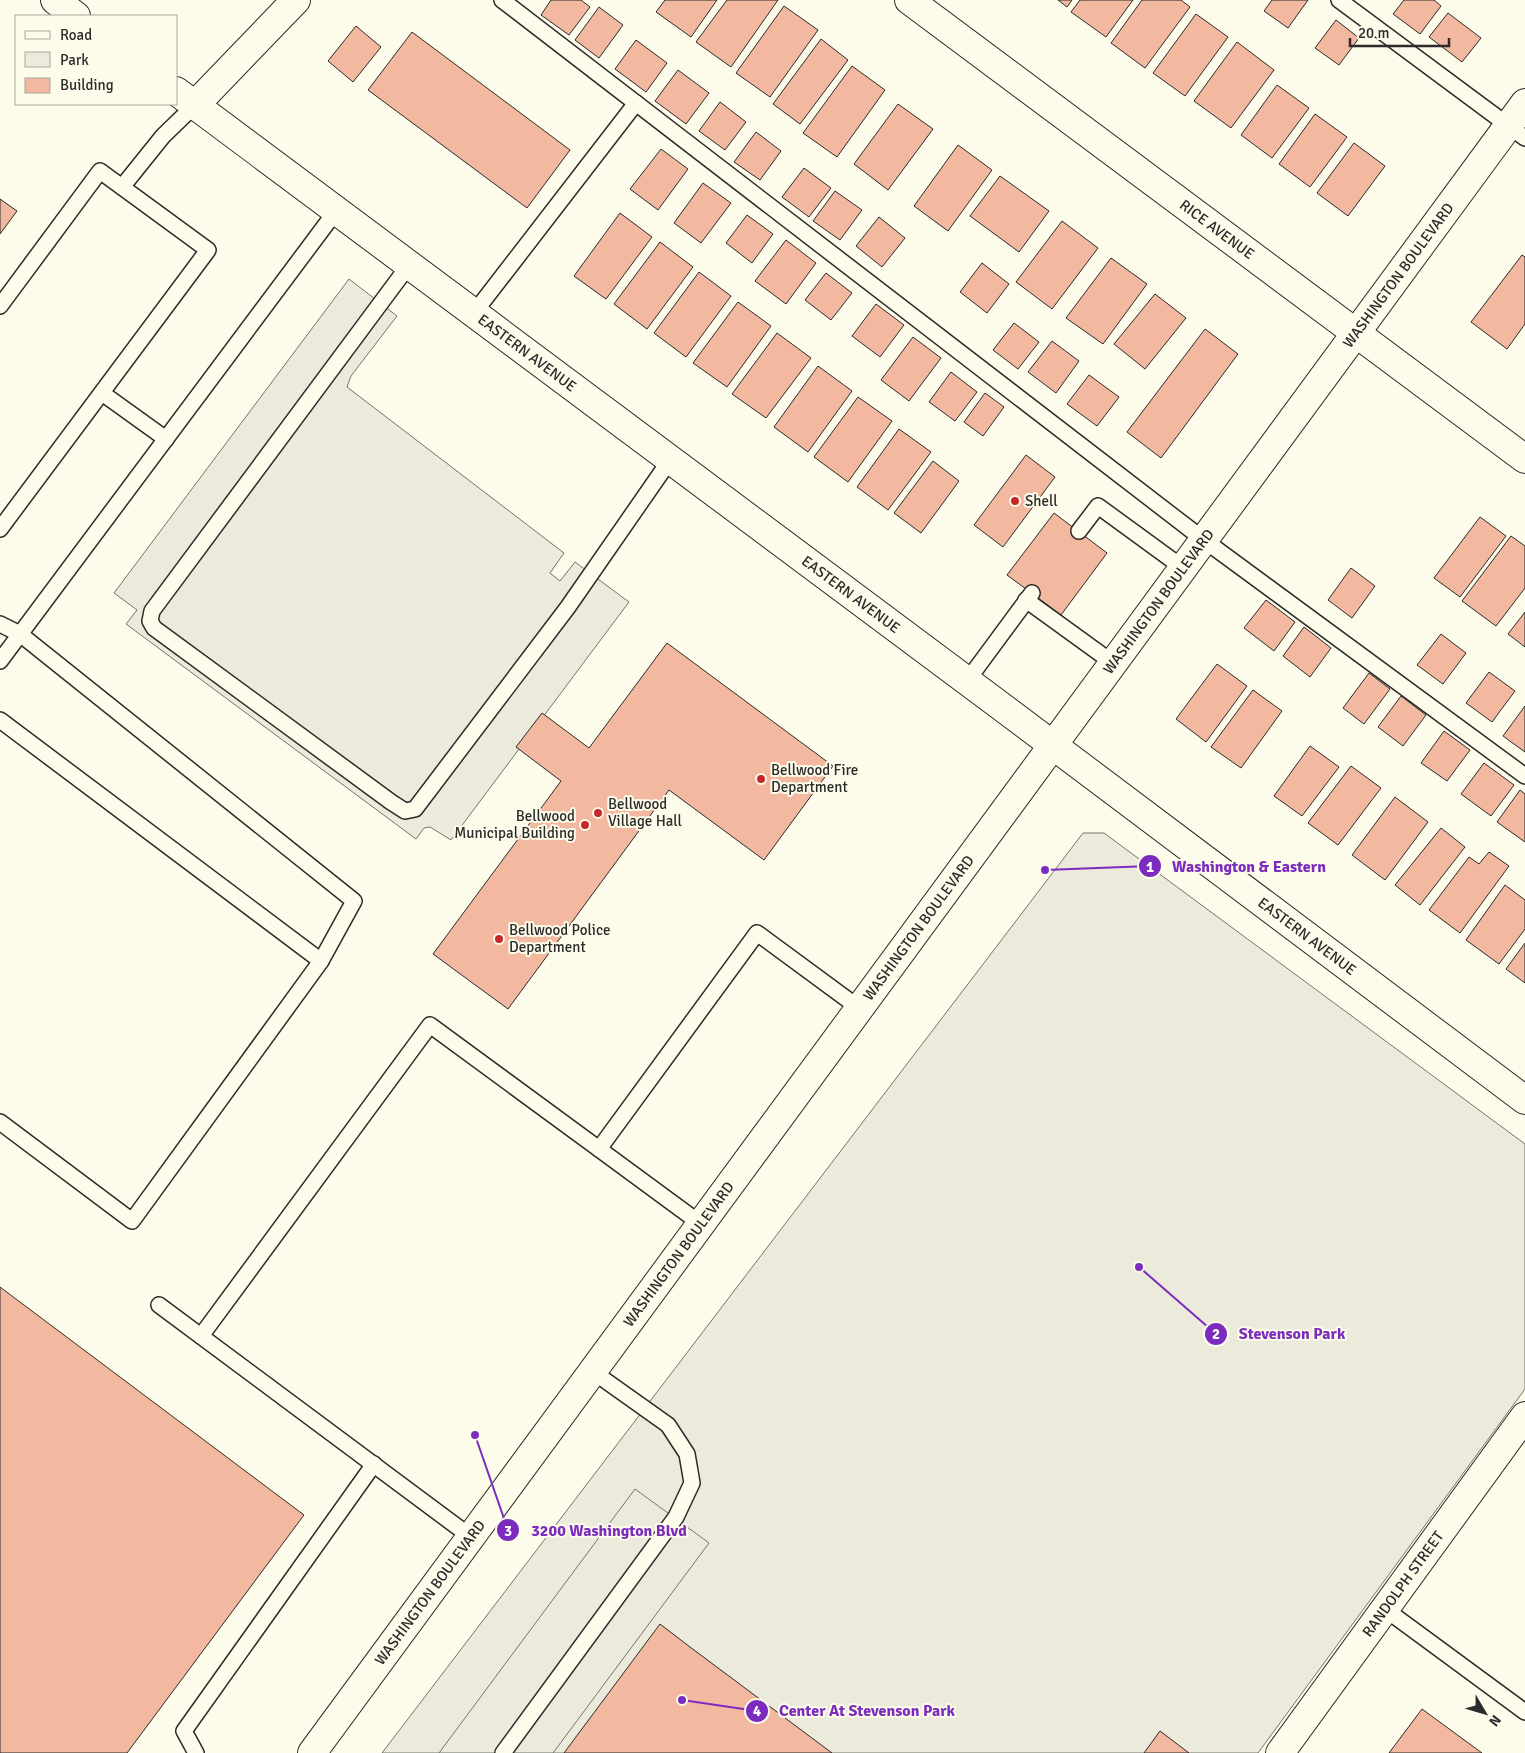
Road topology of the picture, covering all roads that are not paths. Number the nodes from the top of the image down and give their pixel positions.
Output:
1 (54, 0) edge
2 (296, 0) edge
3 (502, 0) edge
4 (909, 0) edge
5 (1339, 0) edge
6 (75, 15) edge
7 (186, 98) edge
8 (636, 103) junction
9 (1525, 103) edge
10 (1517, 132) edge
11 (122, 187) junction
12 (336, 211) junction
13 (409, 265) junction
14 (0, 306) edge
15 (474, 313) junction
16 (1356, 332) junction
17 (102, 393) junction
18 (166, 439) junction
19 (1525, 458) edge
20 (670, 460) junction
21 (0, 529) edge
22 (1079, 531) dead end
23 (1204, 540) junction
24 (1183, 568) junction
25 (0, 624) edge
26 (20, 634) junction
27 (0, 661) edge
28 (1113, 663) junction
29 (967, 681) junction
30 (0, 720) edge
31 (1053, 745) junction
32 (1525, 776) edge
33 (321, 961) junction
34 (859, 1008) junction
35 (1525, 1100) edge
36 (0, 1122) edge
37 (599, 1149) junction
38 (701, 1224) junction
39 (160, 1305) dead end
40 (201, 1336) junction
41 (592, 1371) junction
42 (1525, 1416) edge
43 (374, 1464) junction
44 (471, 1536) junction
45 (1385, 1610) junction
46 (1525, 1712) edge
47 (196, 1753) edge
48 (312, 1753) edge
49 (503, 1753) edge
50 (1280, 1753) edge

1 - 6 street
2 - 7 street
3 - 8 lane
4 - 16 street, RICE AVENUE
5 - 10 lane
7 - 11 lane
7 - 12 street, EASTERN AVENUE
8 - 15 lane
8 - 23 lane
9 - 10 street, WASHINGTON BOULEVARD
10 - 16 street, WASHINGTON BOULEVARD
11 - 14 lane
11 - 17 lane
12 - 13 street, EASTERN AVENUE
12 - 18 lane
13 - 15 street, EASTERN AVENUE
13 - 20 lane
15 - 20 street, EASTERN AVENUE
16 - 19 street, RICE AVENUE
16 - 23 street, WASHINGTON BOULEVARD
17 - 18 lane
17 - 21 lane
18 - 26 lane
20 - 29 street, EASTERN AVENUE
22 - 24 lane
23 - 24 street, WASHINGTON BOULEVARD
23 - 32 lane
24 - 28 street, WASHINGTON BOULEVARD
25 - 26 lane
26 - 27 lane
26 - 33 lane
28 - 29 lane
28 - 31 street, WASHINGTON BOULEVARD
29 - 31 street, EASTERN AVENUE
30 - 33 lane
31 - 34 street, WASHINGTON BOULEVARD
31 - 35 street, EASTERN AVENUE
33 - 36 lane
34 - 37 lane
34 - 38 street, WASHINGTON BOULEVARD
37 - 38 lane
37 - 40 lane
38 - 41 street, WASHINGTON BOULEVARD
39 - 40 lane
40 - 43 lane
41 - 44 street, WASHINGTON BOULEVARD
41 - 49 lane
42 - 45 street, RANDOLPH STREET
43 - 44 lane
43 - 47 lane
44 - 48 street, WASHINGTON BOULEVARD
45 - 46 lane
45 - 50 street, RANDOLPH STREET

